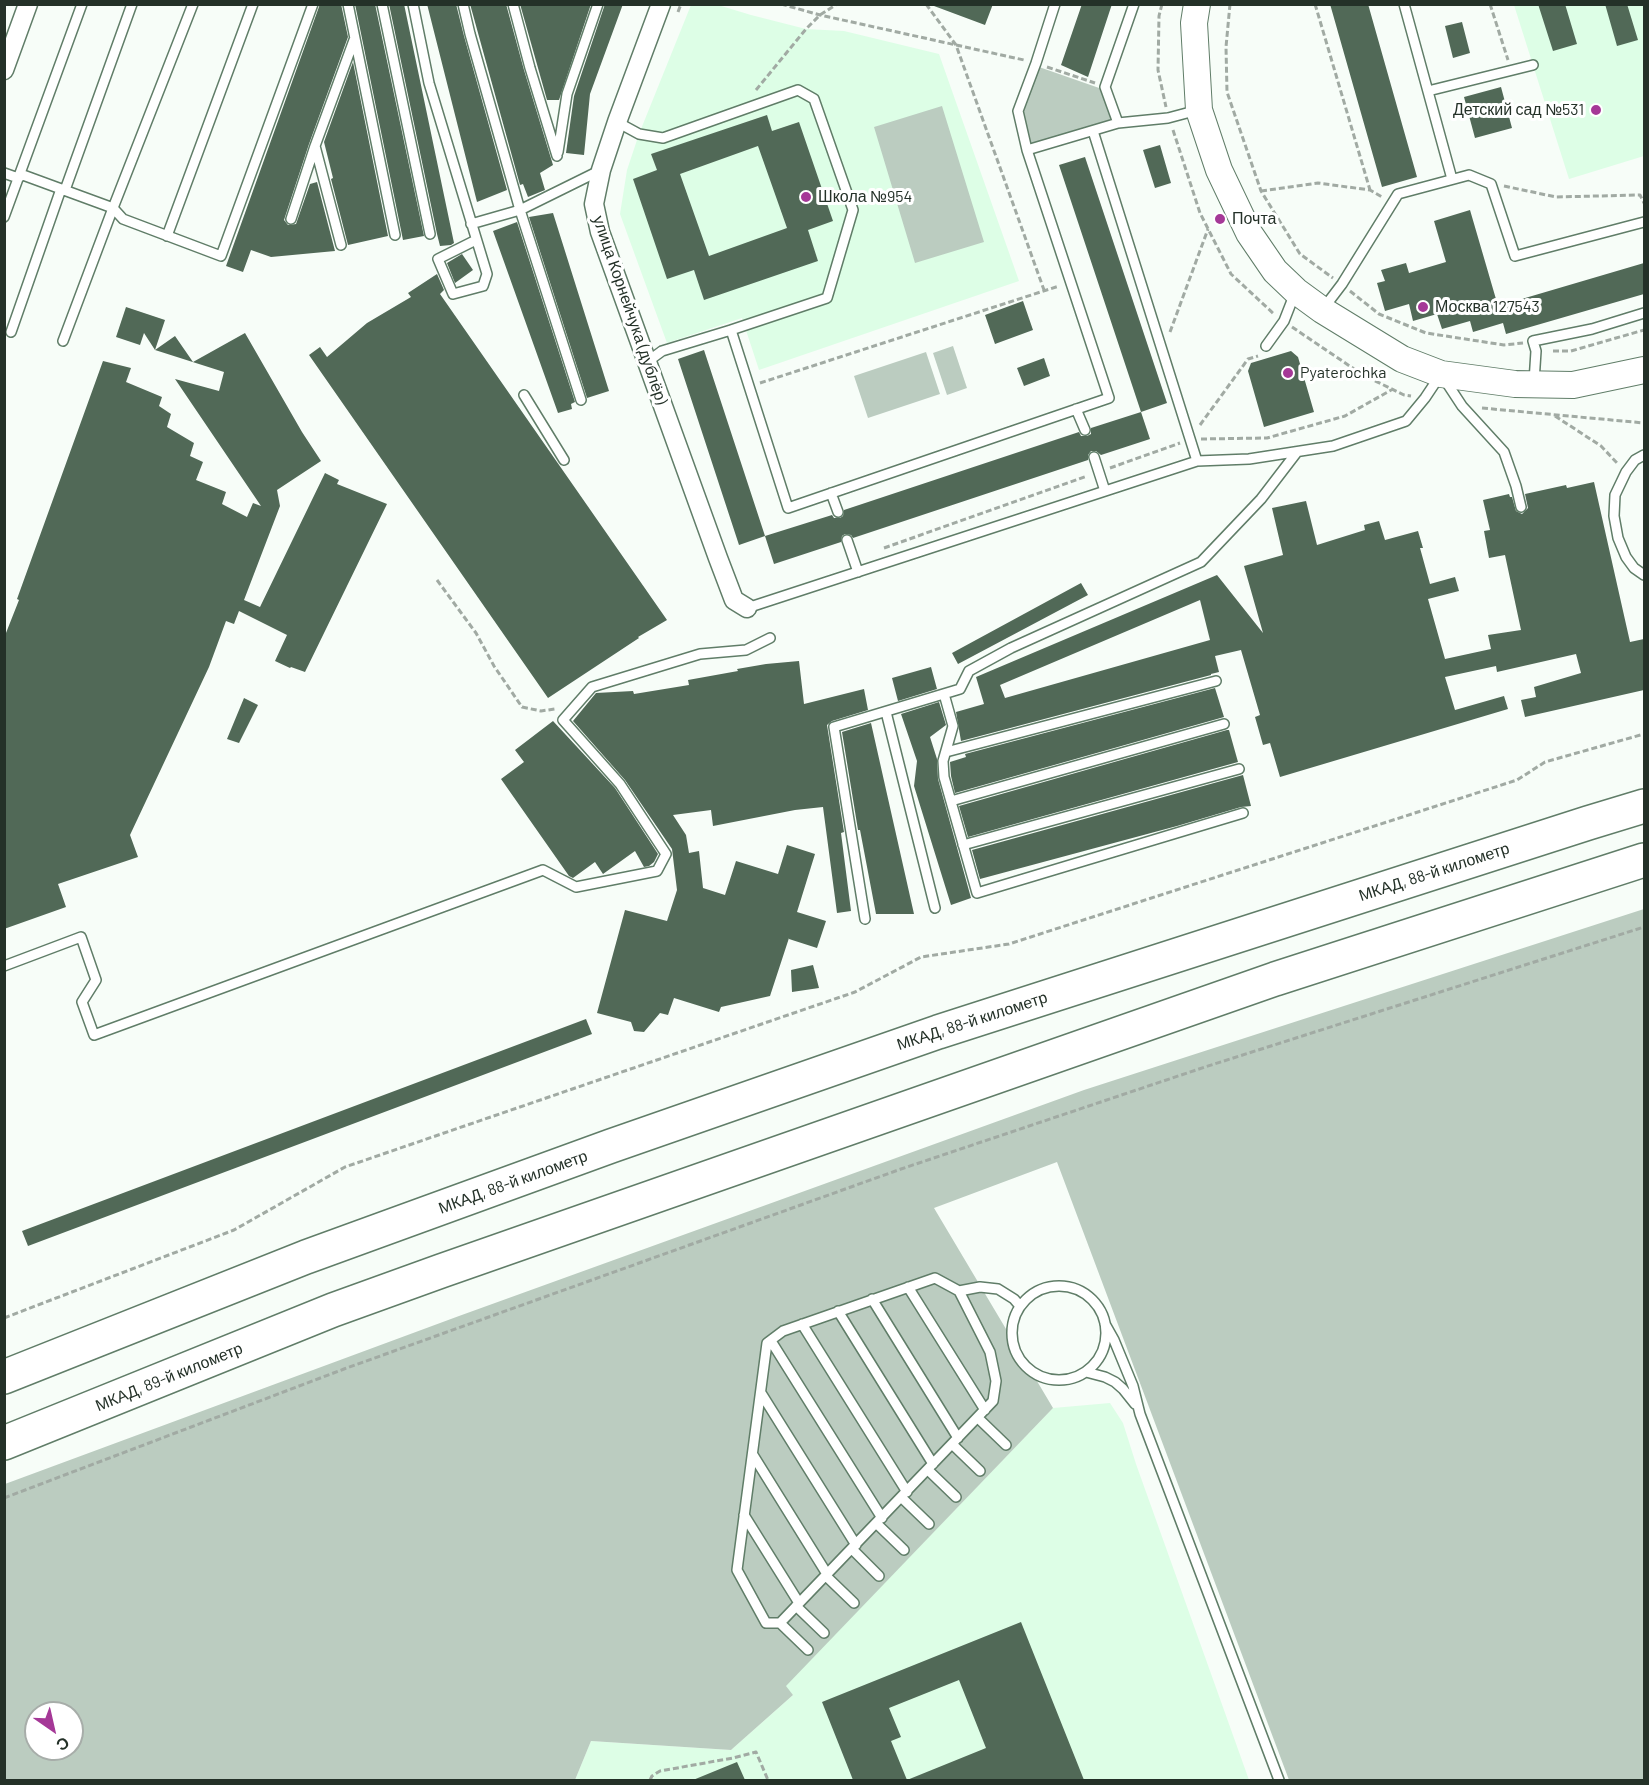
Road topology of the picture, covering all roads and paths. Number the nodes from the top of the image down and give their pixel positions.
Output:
1 (28, 4) edge
2 (82, 4) edge
3 (132, 4) edge
4 (193, 4) edge
5 (253, 4) edge
6 (313, 4) edge
7 (348, 4) edge
8 (382, 4) edge
9 (413, 4) edge
10 (463, 4) edge
11 (513, 4) edge
12 (598, 4) edge
13 (661, 4) edge
14 (681, 4) edge
15 (781, 4) edge
16 (837, 4) edge
17 (927, 4) edge
18 (1055, 4) edge
19 (1134, 4) edge
20 (1197, 4) edge
21 (1230, 4) edge
22 (1316, 4) edge
23 (1404, 4) edge
24 (1490, 4) edge
25 (677, 15) dead end
26 (820, 15) junction
27 (354, 40) junction
28 (956, 45) junction
29 (1036, 63) junction
30 (1533, 65) dead end
31 (4, 70) edge
32 (1512, 71) junction
33 (1105, 87) junction
34 (1428, 91) junction
35 (743, 109) junction
36 (1199, 110) junction
37 (617, 122) junction
38 (1118, 123) junction
39 (1092, 131) junction
40 (315, 146) junction
41 (1027, 150) junction
42 (601, 171) junction
43 (4, 173) edge
44 (18, 178) junction
45 (1452, 179) junction
46 (1491, 184) junction
47 (63, 190) junction
48 (1370, 190) junction
49 (1261, 191) junction
50 (1392, 203) junction
51 (1644, 203) edge
52 (113, 208) junction
53 (520, 210) junction
54 (4, 217) edge
55 (291, 219) dead end
56 (1644, 222) edge
57 (471, 224) junction
58 (1208, 229) dead end
59 (430, 234) dead end
60 (167, 236) junction
61 (395, 236) dead end
62 (476, 240) junction
63 (341, 245) dead end
64 (1071, 282) junction
65 (1342, 284) junction
66 (1045, 290) junction
67 (1296, 291) junction
68 (1322, 310) junction
69 (1644, 313) edge
70 (731, 330) junction
71 (11, 332) dead end
72 (63, 341) dead end
73 (1533, 341) junction
74 (1266, 346) dead end
75 (1162, 352) junction
76 (1259, 356) dead end
77 (647, 362) junction
78 (1644, 370) edge
79 (1441, 374) junction
80 (1533, 385) junction
81 (749, 387) junction
82 (1393, 389) dead end
83 (524, 395) dead end
84 (581, 400) dead end
85 (1076, 409) junction
86 (1553, 414) dead end
87 (1085, 430) dead end
88 (1190, 439) junction
89 (1297, 452) junction
90 (1644, 455) edge
91 (1094, 457) dead end
92 (564, 460) dead end
93 (1197, 461) junction
94 (1099, 472) junction
95 (1626, 472) junction
96 (1105, 491) junction
97 (831, 493) junction
98 (1521, 507) dead end
99 (838, 513) dead end
100 (847, 540) dead end
101 (854, 559) junction
102 (858, 572) junction
103 (1644, 575) edge
104 (437, 580) dead end
105 (747, 608) joint
106 (770, 638) dead end
107 (1216, 681) dead end
108 (944, 694) junction
109 (562, 707) dead end
110 (886, 712) junction
111 (1224, 724) dead end
112 (1644, 734) edge
113 (946, 752) junction
114 (1239, 769) dead end
115 (951, 801) junction
116 (1644, 806) edge
117 (1243, 813) dead end
118 (963, 845) junction
119 (1644, 860) edge
120 (935, 908) dead end
121 (865, 919) dead end
122 (1644, 927) edge
123 (4, 966) edge
124 (908, 1287) junction
125 (959, 1291) junction
126 (872, 1299) junction
127 (1020, 1306) junction
128 (838, 1311) junction
129 (4, 1318) edge
130 (802, 1324) junction
131 (1105, 1324) junction
132 (771, 1341) junction
133 (1086, 1372) junction
134 (4, 1377) edge
135 (761, 1393) junction
136 (985, 1410) junction
137 (1140, 1414) junction
138 (978, 1418) junction
139 (955, 1441) junction
140 (4, 1443) edge
141 (1006, 1444) dead end
142 (753, 1455) junction
143 (930, 1467) junction
144 (980, 1471) dead end
145 (904, 1494) junction
146 (956, 1497) dead end
147 (4, 1498) edge
148 (744, 1515) junction
149 (879, 1520) junction
150 (929, 1524) dead end
151 (854, 1547) junction
152 (904, 1550) dead end
153 (826, 1575) junction
154 (879, 1576) dead end
155 (854, 1603) dead end
156 (798, 1605) junction
157 (780, 1623) junction
158 (824, 1633) dead end
159 (808, 1650) dead end
160 (650, 1780) edge
161 (768, 1780) edge
162 (1279, 1780) edge

1 - 31 street
2 - 44 lane
3 - 47 lane
4 - 52 lane
5 - 60 lane
6 - 60 lane
7 - 27 lane
8 - 59 lane
9 - 57 lane
10 - 53 lane
11 - 12 lane
13 - 37 street, улица Корнейчука (дублёр)
14 - 25 path
15 - 26 path
16 - 26 path
17 - 28 path
18 - 29 lane
19 - 33 lane
20 - 36 street
21 - 49 path
22 - 48 path
23 - 34 lane
24 - 32 path
26 - 28 path
26 - 35 path
27 - 40 lane
27 - 61 lane
28 - 29 path
28 - 66 path
29 - 33 path
29 - 41 lane
30 - 32 lane
32 - 34 lane
33 - 38 lane
34 - 45 lane
35 - 37 lane
35 - 70 lane
36 - 38 lane
36 - 67 street
37 - 42 street, улица Корнейчука (дублёр)
38 - 39 lane
39 - 41 lane
39 - 75 lane
40 - 55 lane
40 - 63 lane
41 - 64 lane
42 - 53 lane
42 - 77 street, улица Корнейчука (дублёр)
43 - 44 lane
44 - 47 lane
44 - 54 lane
45 - 46 lane
45 - 50 lane
46 - 51 path
46 - 56 lane
47 - 52 lane
47 - 71 lane
48 - 49 path
48 - 50 path
49 - 65 path
50 - 65 lane
52 - 60 lane
52 - 72 lane
53 - 57 lane
53 - 84 lane
57 - 62 lane
58 - 75 path
62 - 62 lane
64 - 66 path
64 - 85 lane
65 - 68 lane
65 - 73 path
66 - 81 path
67 - 68 street
67 - 74 lane
68 - 79 street
69 - 73 lane
70 - 77 lane
70 - 81 lane
73 - 80 lane
75 - 88 lane
76 - 88 path
77 - 105 street, улица Корнейчука (дублёр)
78 - 80 street
79 - 80 street
79 - 89 lane
79 - 98 lane
81 - 97 lane
82 - 88 path
83 - 92 lane
85 - 87 lane
85 - 97 lane
86 - 95 path
88 - 93 lane
88 - 94 path
89 - 93 lane
89 - 108 lane
90 - 95 lane
91 - 94 lane
93 - 96 lane
94 - 96 lane
94 - 101 path
95 - 103 lane
96 - 102 lane
97 - 99 lane
100 - 101 lane
101 - 102 lane
102 - 105 lane
104 - 109 path
106 - 123 lane
107 - 113 lane
108 - 110 lane
108 - 113 lane
110 - 120 lane
110 - 121 lane
111 - 115 lane
112 - 129 path
113 - 115 lane
114 - 118 lane
115 - 118 lane
116 - 134 highway, МКАД, 88-й километр
117 - 118 lane
119 - 140 highway, МКАД, 89-й километр
122 - 147 path
124 - 125 lane
124 - 126 lane
124 - 136 lane
125 - 127 lane
125 - 136 lane
126 - 128 lane
126 - 139 lane
127 - 131 lane
127 - 133 lane
128 - 130 lane
128 - 143 lane
130 - 132 lane
130 - 145 lane
131 - 133 lane
131 - 137 lane
132 - 135 lane
132 - 149 lane
133 - 137 lane
135 - 142 lane
135 - 151 lane
136 - 138 lane
137 - 162 lane
138 - 139 lane
138 - 141 lane
139 - 143 lane
139 - 144 lane
142 - 148 lane
142 - 153 lane
143 - 145 lane
143 - 146 lane
145 - 149 lane
145 - 150 lane
148 - 156 lane
148 - 157 lane
149 - 151 lane
149 - 152 lane
151 - 153 lane
151 - 154 lane
153 - 155 lane
153 - 156 lane
156 - 157 lane
156 - 158 lane
157 - 159 lane
160 - 161 path

